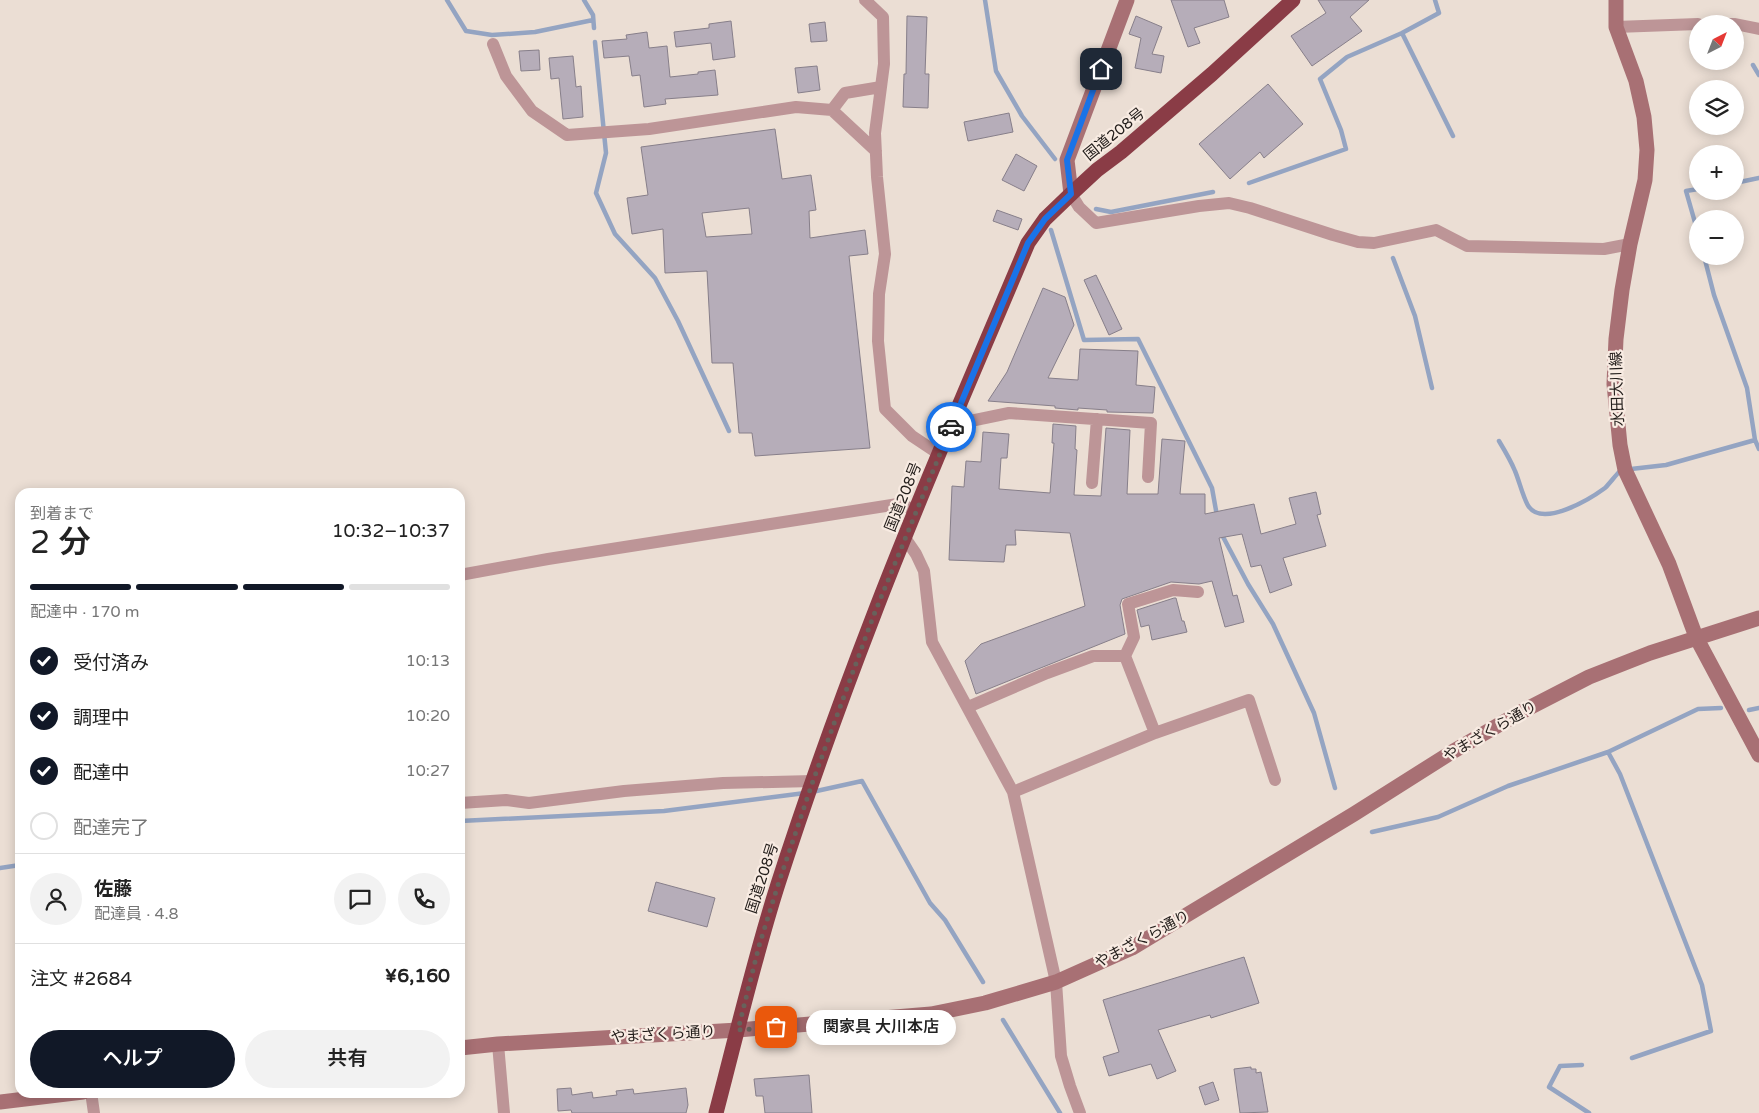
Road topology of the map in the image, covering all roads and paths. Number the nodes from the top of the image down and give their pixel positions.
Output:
1 (865, 0) edge
2 (1127, 0) edge
3 (1293, 0) edge
4 (1616, 0) edge
5 (1689, 24) edge
6 (1744, 26) edge
7 (1616, 28) junction
8 (1759, 29) edge
9 (493, 44) dead end
10 (881, 87) junction
11 (832, 110) junction
12 (876, 151) junction
13 (1071, 194) junction
14 (1630, 244) junction
15 (1097, 419) junction
16 (951, 425) junction
17 (939, 454) junction
18 (1148, 477) dead end
19 (1092, 483) dead end
20 (916, 510) junction
21 (905, 538) junction
22 (465, 574) edge
23 (1198, 592) dead end
24 (1759, 618) edge
25 (1696, 637) junction
26 (1125, 656) junction
27 (968, 707) junction
28 (1155, 733) junction
29 (1759, 755) edge
30 (1275, 780) dead end
31 (812, 784) junction
32 (1013, 792) junction
33 (465, 803) edge
34 (1056, 982) junction
35 (738, 1030) junction
36 (498, 1044) junction
37 (465, 1047) edge
38 (33, 1098) edge
39 (92, 1098) edge
40 (0, 1102) edge
41 (94, 1113) edge
42 (504, 1113) edge
43 (716, 1113) edge
44 (1080, 1113) edge

1 - 10 street
2 - 13 street
3 - 13 highway, 国道208号
4 - 7 street, 水田大川線
5 - 7 street
6 - 8 street
7 - 14 street, 水田大川線
9 - 11 street
10 - 11 street
10 - 12 street
11 - 12 street
12 - 17 street
13 - 14 street
13 - 16 highway, 国道208号
14 - 25 street, 水田大川線
15 - 16 street
15 - 18 street
15 - 19 street
16 - 17 highway, 国道208号
17 - 20 highway, 国道208号
20 - 21 highway, 国道208号
20 - 22 street
21 - 27 street
21 - 31 highway, 国道208号
23 - 26 street
24 - 25 street, やまざくら通り
25 - 29 street, 水田大川線
25 - 34 street, やまざくら通り
26 - 27 street
26 - 28 street
27 - 32 street
28 - 30 street
28 - 32 street
31 - 33 street
31 - 35 highway, 国道208号
32 - 34 street
34 - 35 street, やまざくら通り
34 - 44 street
35 - 36 street, やまざくら通り
35 - 43 highway, 国道208号
36 - 37 street, やまざくら通り
36 - 42 street
38 - 40 street
39 - 41 street

